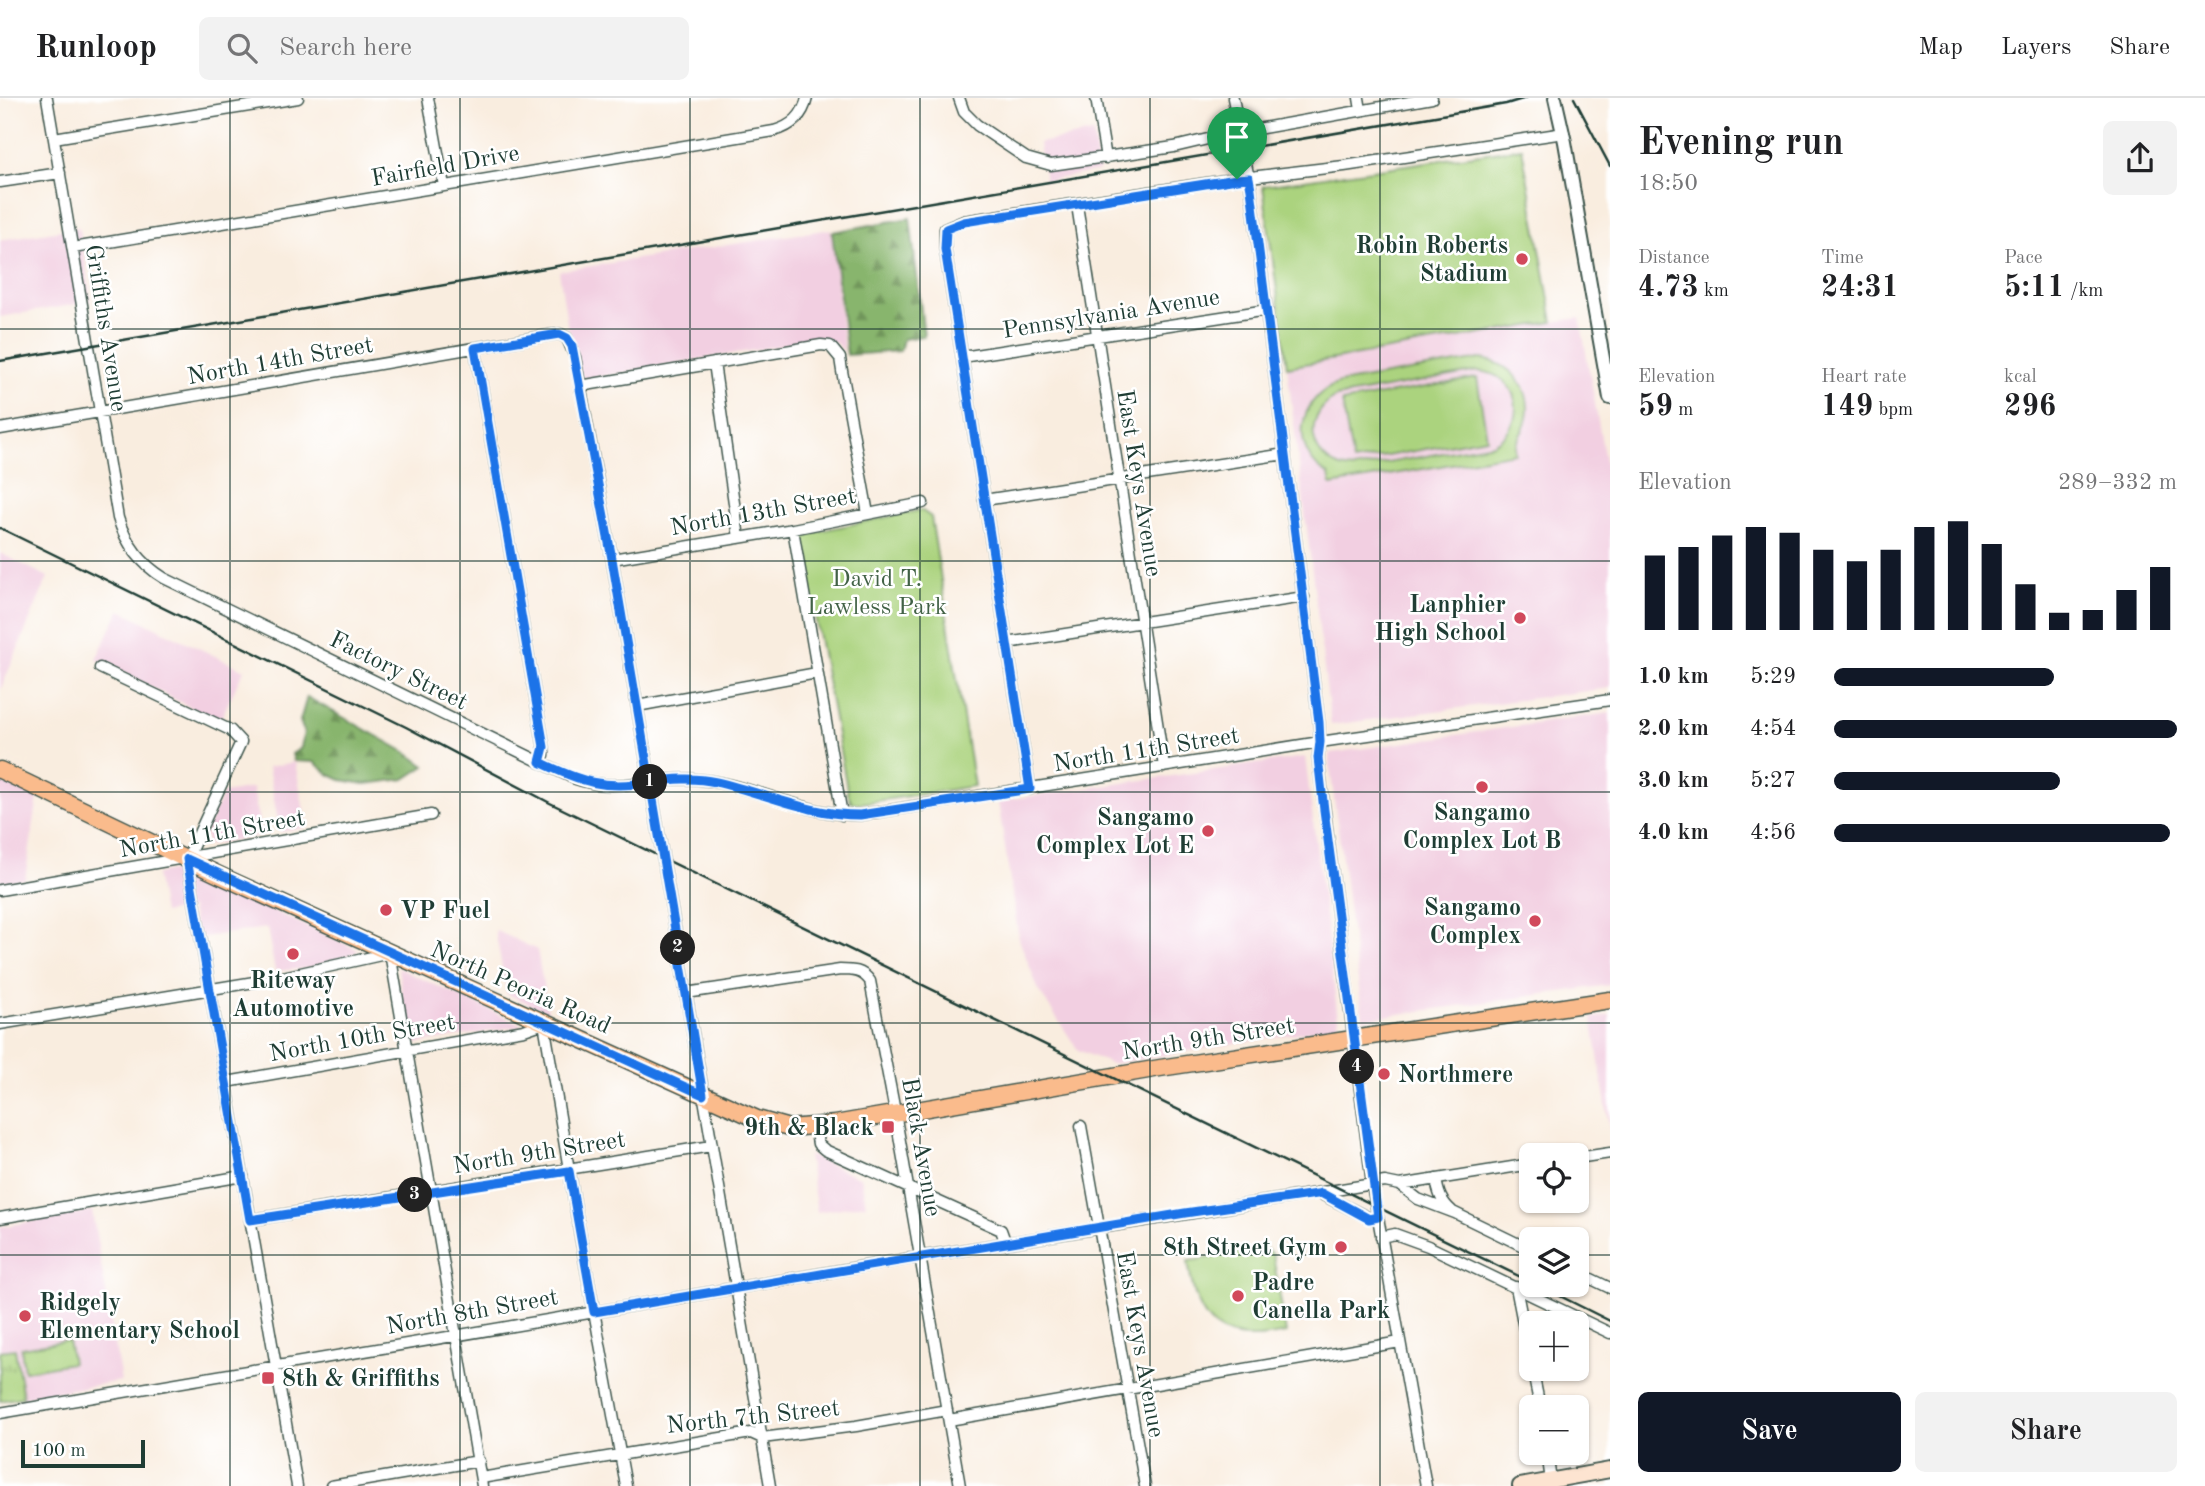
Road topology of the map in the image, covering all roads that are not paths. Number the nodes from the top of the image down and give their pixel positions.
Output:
1 (47, 98) edge
2 (298, 98) edge
3 (428, 98) edge
4 (807, 98) edge
5 (959, 98) edge
6 (1096, 98) edge
7 (1233, 98) edge
8 (1359, 98) edge
9 (1432, 98) edge
10 (1555, 98) edge
11 (1361, 110) junction
12 (1240, 132) junction
13 (1564, 133) junction
14 (54, 138) junction
15 (1106, 158) junction
16 (60, 173) junction
17 (1249, 178) junction
18 (0, 182) edge
19 (443, 186) junction
20 (1077, 205) junction
21 (74, 248) junction
22 (1267, 310) junction
23 (1097, 336) junction
24 (475, 348) junction
25 (962, 357) junction
26 (714, 363) junction
27 (580, 386) junction
28 (1610, 398) edge
29 (99, 411) junction
30 (0, 429) edge
31 (1286, 454) junction
32 (1118, 479) junction
33 (985, 500) junction
34 (922, 503) dead end
35 (868, 514) junction
36 (793, 529) junction
37 (739, 538) junction
38 (140, 559) joint
39 (612, 559) junction
40 (1304, 597) junction
41 (1140, 622) junction
42 (1007, 643) junction
43 (100, 668) dead end
44 (817, 673) junction
45 (1610, 700) edge
46 (637, 706) junction
47 (1320, 742) junction
48 (540, 762) junction
49 (1164, 767) junction
50 (0, 770) edge
51 (650, 782) junction
52 (1030, 789) junction
53 (431, 815) dead end
54 (842, 815) junction
55 (187, 859) junction
56 (0, 890) edge
57 (390, 953) junction
58 (210, 988) junction
59 (686, 993) junction
60 (1610, 1000) edge
61 (544, 1023) junction
62 (0, 1024) edge
63 (1353, 1037) junction
64 (406, 1051) junction
65 (227, 1082) junction
66 (703, 1095) junction
67 (895, 1114) junction
68 (1081, 1126) dead end
69 (815, 1127) junction
70 (711, 1146) junction
71 (1610, 1153) edge
72 (1589, 1156) edge
73 (1519, 1166) edge
74 (569, 1171) junction
75 (243, 1176) junction
76 (1436, 1178) junction
77 (1372, 1184) junction
78 (1401, 1185) junction
79 (908, 1187) junction
80 (431, 1193) junction
81 (1321, 1193) junction
82 (1455, 1213) junction
83 (1378, 1217) junction
84 (0, 1218) edge
85 (250, 1220) junction
86 (1100, 1228) junction
87 (1381, 1237) junction
88 (1006, 1244) junction
89 (1519, 1244) edge
90 (920, 1258) junction
91 (1589, 1278) edge
92 (1516, 1287) junction
93 (737, 1288) junction
94 (1610, 1288) edge
95 (1521, 1311) edge
96 (594, 1312) junction
97 (1610, 1334) edge
98 (455, 1335) junction
99 (1400, 1342) junction
100 (276, 1365) junction
101 (1128, 1390) junction
102 (0, 1413) edge
103 (948, 1415) junction
104 (762, 1438) junction
105 (621, 1454) junction
106 (479, 1461) junction
107 (1549, 1465) edge
108 (1610, 1470) edge
109 (1551, 1481) junction
110 (482, 1482) edge
111 (297, 1486) edge
112 (331, 1486) edge
113 (626, 1486) edge
114 (770, 1486) edge
115 (960, 1486) edge
116 (1144, 1486) edge
117 (1426, 1486) edge
118 (1520, 1486) edge

1 - 14 street, Griffiths Avenue
2 - 14 street
3 - 19 street
4 - 19 street, Fairfield Drive
5 - 15 street
6 - 15 street
7 - 12 street
8 - 11 street
9 - 11 street
10 - 13 street
11 - 12 street
12 - 15 street
12 - 17 street
13 - 17 street
13 - 28 street
14 - 16 street, Griffiths Avenue
16 - 18 street
16 - 21 street, Griffiths Avenue
17 - 20 street
17 - 22 street
19 - 21 street, Fairfield Drive
20 - 23 street, East Keys Avenue
20 - 25 street
21 - 29 street, Griffiths Avenue
22 - 23 street, Pennsylvania Avenue
22 - 31 street
23 - 25 street, Pennsylvania Avenue
23 - 32 street, East Keys Avenue
24 - 27 street, North 14th Street
24 - 29 street, North 14th Street
24 - 48 street
25 - 33 street
26 - 27 street
26 - 35 street
26 - 37 street
27 - 39 street
29 - 30 street, North 14th Street
29 - 38 street, Griffiths Avenue
31 - 32 street
31 - 40 street
32 - 33 street
32 - 41 street, East Keys Avenue
33 - 42 street
34 - 35 street, North 13th Street
35 - 36 street, North 13th Street
36 - 37 street, North 13th Street
36 - 44 street
37 - 39 street, North 13th Street
38 - 48 street, Factory Street
39 - 46 street
40 - 41 street
40 - 47 street
41 - 42 street
41 - 49 street, East Keys Avenue
42 - 52 street
43 - 55 street
44 - 46 street
44 - 54 street
45 - 47 street, North 11th Street
46 - 51 street
47 - 49 street, North 11th Street
47 - 63 street
48 - 51 street, Factory Street
49 - 52 street, North 11th Street
50 - 55 main road, North Peoria Road
51 - 54 street, North 11th Street
51 - 59 street
52 - 54 street, North 11th Street
53 - 55 street, North 11th Street
55 - 56 street, North 11th Street
55 - 57 main road, North Peoria Road
55 - 58 street
57 - 58 street
57 - 61 main road, North Peoria Road
57 - 64 street
58 - 62 street
58 - 65 street
59 - 66 street
59 - 67 street, Black Avenue
60 - 63 main road, North 9th Street
61 - 64 street, North 10th Street
61 - 66 main road, North Peoria Road
61 - 74 street
63 - 67 main road, North 9th Street
63 - 77 street
64 - 65 street, North 10th Street
64 - 80 street
65 - 75 street
66 - 69 main road, North Peoria Road
66 - 70 street
67 - 69 main road, North 9th Street
67 - 79 street, Black Avenue
68 - 86 street, East Keys Avenue
69 - 79 street
70 - 74 street, North 9th Street
70 - 93 street
71 - 72 street
73 - 76 street, North 8th Street
74 - 80 street, North 9th Street
74 - 96 street
75 - 84 street
75 - 85 street
76 - 78 street, North 8th Street
76 - 82 street
77 - 78 street, North 8th Street
77 - 81 street, North 8th Street
77 - 83 street
78 - 82 street
79 - 88 street
79 - 90 street, Black Avenue
80 - 85 street, North 9th Street
80 - 98 street
81 - 83 street
81 - 86 street, North 8th Street
82 - 89 street
83 - 87 street
85 - 100 street
86 - 88 street, North 8th Street
86 - 101 street, East Keys Avenue
87 - 92 street
87 - 99 street
88 - 90 street, North 8th Street
90 - 93 street, North 8th Street
90 - 103 street, Black Avenue
91 - 94 street
92 - 95 street
92 - 97 street
93 - 96 street, North 8th Street
93 - 104 street
96 - 98 street, North 8th Street
96 - 105 street
98 - 100 street, North 8th Street
98 - 106 street
99 - 101 street, North 7th Street
99 - 117 street
100 - 102 street, North 8th Street
100 - 111 street
101 - 103 street, North 7th Street
101 - 116 street, East Keys Avenue
103 - 104 street, North 7th Street
103 - 115 street, Black Avenue
104 - 105 street, North 7th Street
104 - 114 street
105 - 110 street, North 7th Street
105 - 113 street
106 - 110 street
106 - 112 street
107 - 109 street
108 - 109 main road
109 - 118 main road

